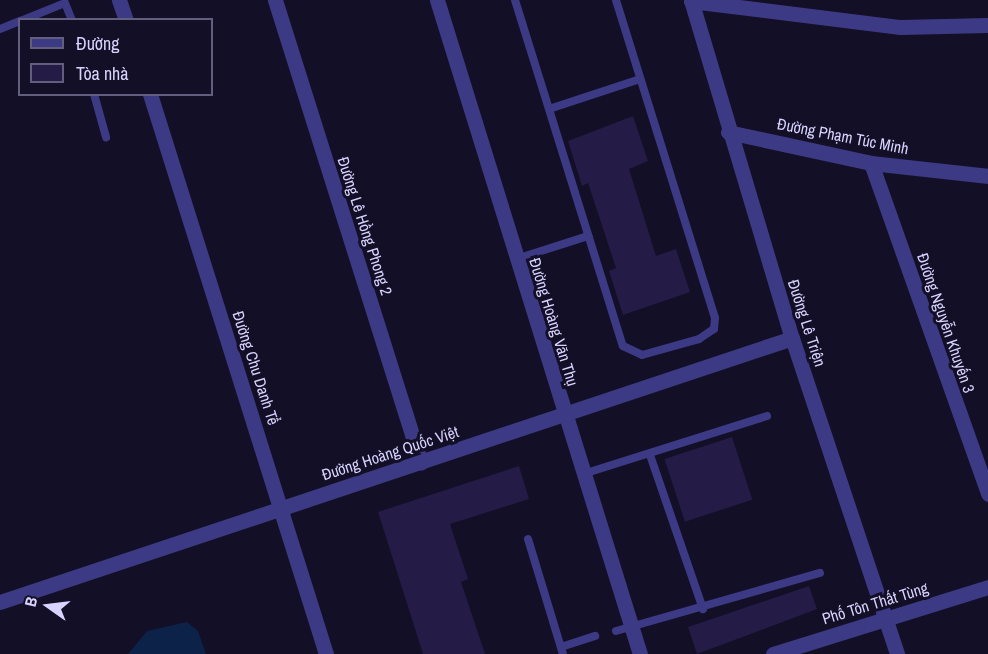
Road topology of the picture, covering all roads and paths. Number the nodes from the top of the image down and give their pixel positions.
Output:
1 (119, 0) edge
2 (275, 0) edge
3 (437, 0) edge
4 (515, 0) edge
5 (616, 0) edge
6 (691, 1) edge
7 (26, 18) edge
8 (71, 18) edge
9 (125, 18) edge
10 (18, 21) edge
11 (988, 25) edge
12 (0, 29) edge
13 (640, 79) junction
14 (95, 96) edge
15 (151, 96) edge
16 (549, 109) junction
17 (728, 132) junction
18 (106, 137) dead end
19 (871, 163) junction
20 (988, 176) edge
21 (588, 236) junction
22 (516, 259) junction
23 (792, 338) junction
24 (564, 415) junction
25 (767, 416) dead end
26 (650, 455) junction
27 (421, 462) junction
28 (583, 474) junction
29 (988, 494) edge
30 (282, 507) junction
31 (528, 539) dead end
32 (820, 573) dead end
33 (988, 586) edge
34 (0, 602) edge
35 (703, 609) junction
36 (886, 619) junction
37 (631, 627) junction
38 (616, 631) dead end
39 (595, 636) dead end
40 (562, 651) edge
41 (326, 654) edge
42 (640, 654) edge
43 (773, 654) edge
44 (897, 654) edge

1 - 9 street
2 - 27 street, Đường Lê Hồng Phong 2
3 - 22 street, Đường Hoàng Văn Thụ
4 - 16 lane
5 - 13 lane
6 - 11 street
6 - 17 street, Đường Lê Triện
7 - 8 lane
10 - 12 lane
13 - 16 lane
13 - 21 lane
14 - 18 lane
15 - 30 street, Đường Chu Danh Tể
16 - 21 lane
17 - 19 street, Đường Phạm Túc Minh
17 - 23 street, Đường Lê Triện
19 - 20 street, Đường Phạm Túc Minh
19 - 29 street, Đường Nguyễn Khuyến 3
21 - 22 lane
22 - 24 street, Đường Hoàng Văn Thụ
23 - 24 street, Đường Hoàng Quốc Việt
23 - 36 street, Đường Lê Triện
24 - 27 street, Đường Hoàng Quốc Việt
24 - 28 street, Đường Hoàng Văn Thụ
25 - 26 lane
26 - 28 lane
26 - 35 lane
27 - 30 street, Đường Hoàng Quốc Việt
28 - 37 street, Đường Hoàng Văn Thụ
30 - 34 street, Đường Hoàng Quốc Việt
30 - 41 street, Đường Chu Danh Tể
31 - 40 lane
32 - 35 lane
33 - 36 street, Phố Tôn Thất Tùng
35 - 37 lane
36 - 43 street, Phố Tôn Thất Tùng
36 - 44 street, Đường Lê Triện
37 - 38 lane
37 - 42 street, Đường Hoàng Văn Thụ
39 - 40 lane

